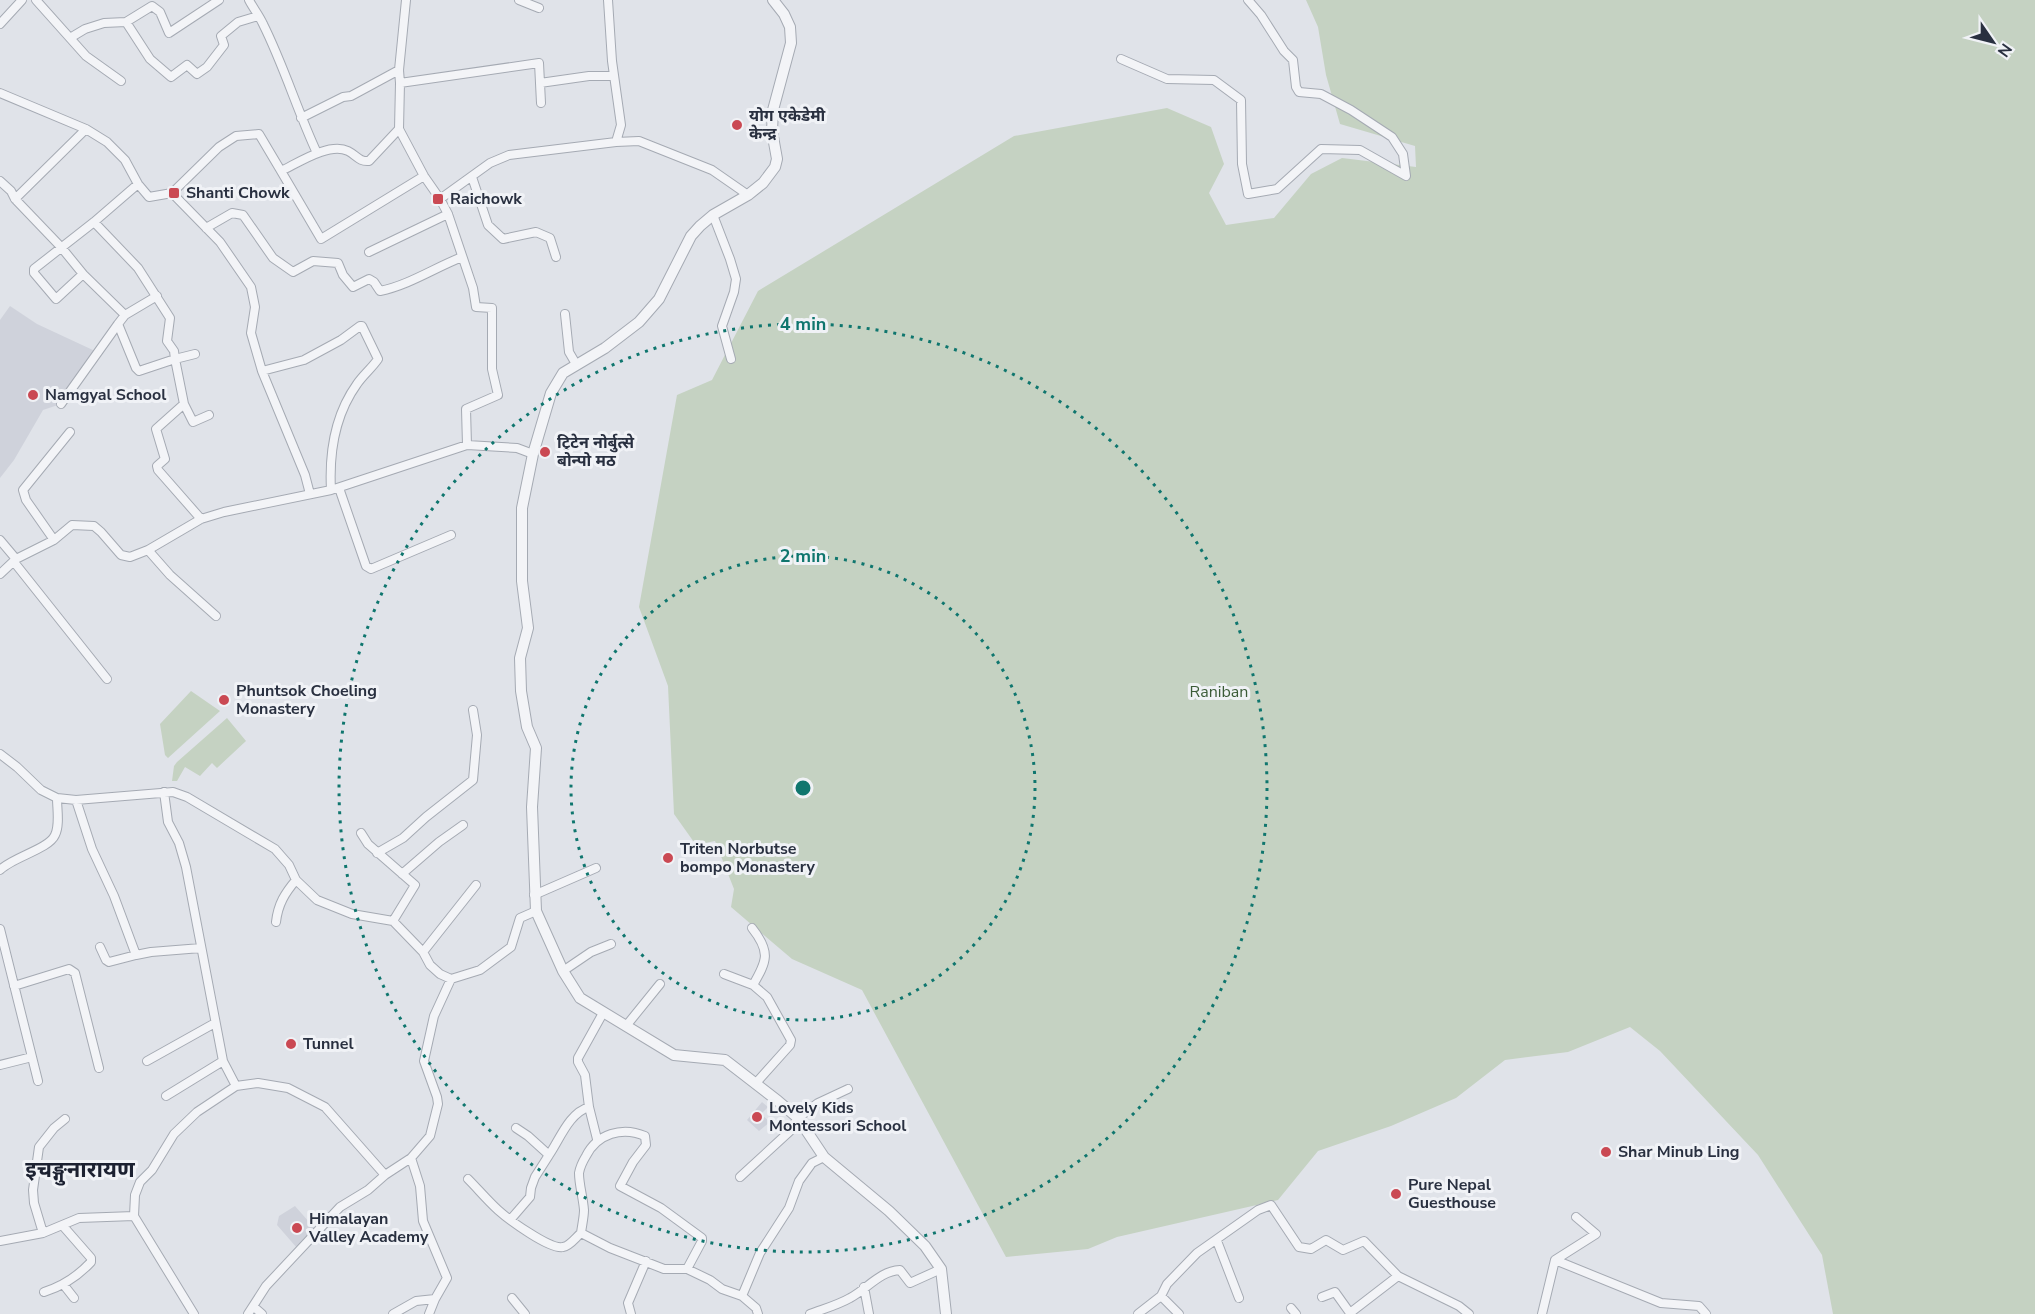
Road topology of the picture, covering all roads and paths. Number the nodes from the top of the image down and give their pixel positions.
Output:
1 (22, 0) edge
2 (36, 0) edge
3 (219, 0) edge
4 (249, 0) edge
5 (406, 0) edge
6 (413, 0) edge
7 (519, 0) edge
8 (608, 0) edge
9 (773, 0) edge
10 (1248, 0) edge
11 (540, 8) dead end
12 (258, 16) junction
13 (126, 22) junction
14 (0, 24) edge
15 (70, 38) junction
16 (1121, 59) dead end
17 (399, 70) junction
18 (614, 76) junction
19 (121, 81) dead end
20 (540, 82) junction
21 (400, 83) junction
22 (0, 93) edge
23 (541, 103) dead end
24 (301, 118) junction
25 (86, 129) junction
26 (399, 129) junction
27 (616, 142) junction
28 (317, 153) junction
29 (281, 171) junction
30 (424, 176) junction
31 (472, 177) junction
32 (0, 181) edge
33 (138, 184) junction
34 (172, 194) junction
35 (748, 195) junction
36 (15, 199) junction
37 (440, 199) junction
38 (448, 214) junction
39 (713, 215) junction
40 (94, 222) junction
41 (206, 228) junction
42 (61, 247) junction
43 (369, 252) dead end
44 (462, 257) junction
45 (556, 257) dead end
46 (83, 274) junction
47 (157, 296) junction
48 (565, 314) dead end
49 (125, 315) junction
50 (118, 324) junction
51 (195, 354) dead end
52 (175, 359) junction
53 (731, 359) dead end
54 (576, 364) junction
55 (262, 371) junction
56 (61, 404) dead end
57 (184, 404) junction
58 (209, 414) dead end
59 (70, 432) dead end
60 (467, 445) junction
61 (533, 454) junction
62 (335, 489) junction
63 (310, 494) junction
64 (201, 519) junction
65 (451, 535) dead end
66 (0, 540) edge
67 (54, 540) junction
68 (148, 550) junction
69 (15, 560) junction
70 (0, 574) edge
71 (216, 616) dead end
72 (107, 679) dead end
73 (473, 710) dead end
74 (0, 754) edge
75 (164, 792) junction
76 (57, 798) junction
77 (76, 800) junction
78 (464, 825) dead end
79 (361, 833) dead end
80 (377, 853) junction
81 (596, 868) dead end
82 (0, 870) edge
83 (402, 874) junction
84 (296, 880) junction
85 (476, 885) dead end
86 (534, 895) junction
87 (536, 911) junction
88 (393, 921) junction
89 (276, 922) dead end
90 (752, 928) dead end
91 (0, 930) edge
92 (611, 944) dead end
93 (100, 947) dead end
94 (201, 948) junction
95 (423, 952) junction
96 (136, 955) junction
97 (564, 971) junction
98 (724, 974) dead end
99 (451, 979) junction
100 (660, 984) dead end
101 (14, 986) junction
102 (753, 986) junction
103 (603, 1013) junction
104 (215, 1023) junction
105 (626, 1026) junction
106 (32, 1057) junction
107 (147, 1061) dead end
108 (223, 1061) junction
109 (0, 1065) edge
110 (99, 1068) dead end
111 (38, 1081) dead end
112 (756, 1083) junction
113 (236, 1086) junction
114 (848, 1089) dead end
115 (166, 1096) dead end
116 (589, 1107) junction
117 (798, 1118) junction
118 (65, 1119) dead end
119 (516, 1128) dead end
120 (597, 1139) junction
121 (549, 1155) junction
122 (824, 1157) junction
123 (411, 1158) junction
124 (385, 1174) junction
125 (740, 1177) dead end
126 (468, 1179) dead end
127 (134, 1216) junction
128 (1576, 1217) dead end
129 (511, 1219) junction
130 (63, 1226) junction
131 (43, 1233) junction
132 (581, 1233) junction
133 (0, 1241) edge
134 (1217, 1241) junction
135 (1554, 1260) junction
136 (646, 1261) junction
137 (687, 1269) junction
138 (941, 1269) junction
139 (1398, 1276) junction
140 (63, 1284) junction
141 (864, 1287) junction
142 (44, 1292) dead end
143 (742, 1296) junction
144 (1161, 1296) junction
145 (1322, 1297) dead end
146 (74, 1298) dead end
147 (512, 1298) dead end
148 (1239, 1298) dead end
149 (435, 1299) junction
150 (251, 1310) edge
151 (829, 1310) edge
152 (194, 1314) edge
153 (262, 1314) edge
154 (393, 1314) edge
155 (430, 1314) edge
156 (525, 1314) edge
157 (631, 1314) edge
158 (758, 1314) edge
159 (810, 1314) edge
160 (869, 1314) edge
161 (946, 1314) edge
162 (1138, 1314) edge
163 (1179, 1314) edge
164 (1469, 1314) edge
165 (1542, 1314) edge
166 (1706, 1314) edge

1 - 14 street
2 - 15 street
3 - 13 street
4 - 12 street
5 - 6 street
5 - 17 street
7 - 11 street
8 - 18 street
9 - 35 street
10 - 16 street
12 - 13 street
12 - 24 street
13 - 15 street
15 - 19 street
17 - 21 street
17 - 24 street
18 - 20 street
18 - 27 street
20 - 21 street
20 - 23 street
21 - 26 street
22 - 25 street
24 - 28 street
25 - 33 street
25 - 36 street
26 - 28 street
26 - 30 street
27 - 31 street
27 - 35 street
28 - 29 street
29 - 30 street
29 - 34 street
30 - 37 street
31 - 37 street
31 - 45 street
32 - 36 street
33 - 34 street
33 - 40 street
34 - 41 street
35 - 39 street
36 - 42 street
37 - 38 street
38 - 43 street
38 - 44 street
39 - 53 street
39 - 54 street
40 - 42 street
40 - 47 street
41 - 44 street
41 - 55 street
42 - 46 street
42 - 46 street
44 - 60 street
46 - 49 street
47 - 49 street
47 - 52 street
48 - 54 street
49 - 50 street
50 - 52 street
50 - 56 street
51 - 52 street
52 - 57 street
54 - 61 street
55 - 62 street
55 - 63 street
57 - 58 street
57 - 64 street
59 - 67 street
60 - 61 street
60 - 62 street
61 - 86 street
62 - 63 street
62 - 65 street
63 - 64 street
64 - 68 street
66 - 69 street
67 - 68 street
67 - 69 street
68 - 71 street
69 - 70 street
69 - 72 street
73 - 80 street
74 - 76 street
75 - 77 street
75 - 84 street
75 - 94 street
76 - 77 street
76 - 82 street
77 - 96 street
78 - 83 street
79 - 80 street
80 - 83 street
81 - 86 street
83 - 88 street
84 - 88 street
84 - 89 street
85 - 95 street
86 - 87 street
87 - 97 street
87 - 99 street
88 - 95 street
90 - 102 street
91 - 101 street
92 - 97 street
93 - 96 street
94 - 96 street
94 - 104 street
95 - 99 street
97 - 103 street
98 - 102 street
99 - 123 street
100 - 105 street
101 - 106 street
101 - 110 street
102 - 112 street
103 - 105 street
103 - 116 street
104 - 107 street
104 - 108 street
105 - 112 street
106 - 109 street
106 - 111 street
108 - 113 street
108 - 115 street
112 - 117 street
113 - 124 street
113 - 127 street
114 - 117 street
116 - 120 street
116 - 121 street
117 - 122 street
117 - 125 street
118 - 131 street
119 - 121 street
120 - 132 street
120 - 137 street
121 - 129 street
122 - 138 street
122 - 143 street
123 - 124 street
123 - 149 street
124 - 150 street
126 - 129 street
127 - 130 street
127 - 152 street
128 - 135 street
129 - 132 street
130 - 131 street
130 - 140 street
131 - 133 street
132 - 136 street
134 - 139 street
134 - 144 street
134 - 148 street
135 - 165 street
135 - 166 street
136 - 137 street
136 - 157 street
137 - 143 street
138 - 141 street
138 - 161 street
139 - 145 street
139 - 164 street
140 - 142 street
140 - 146 street
141 - 151 street
141 - 160 street
143 - 158 street
144 - 162 street
144 - 163 street
147 - 156 street
149 - 154 street
149 - 155 street
150 - 153 street
151 - 159 street

